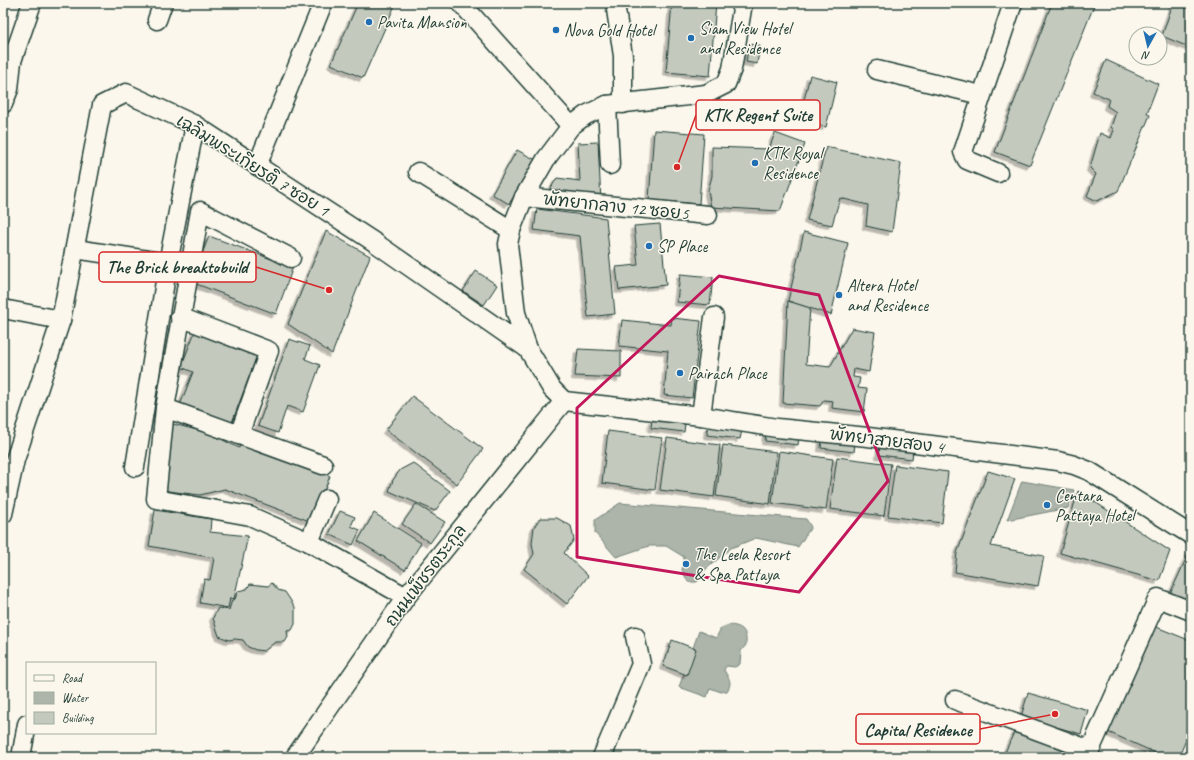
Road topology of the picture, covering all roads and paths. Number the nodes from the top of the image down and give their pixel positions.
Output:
1 (32, 3) edge
2 (163, 3) edge
3 (323, 3) edge
4 (461, 3) edge
5 (615, 3) edge
6 (743, 3) edge
7 (1013, 3) edge
8 (157, 20) dead end
9 (877, 70) dead end
10 (981, 95) junction
11 (3, 104) edge
12 (615, 104) junction
13 (195, 125) junction
14 (571, 126) junction
15 (610, 165) dead end
16 (257, 166) junction
17 (418, 172) dead end
18 (998, 173) dead end
19 (524, 196) junction
20 (708, 215) dead end
21 (511, 230) junction
22 (75, 249) junction
23 (291, 258) dead end
24 (168, 263) junction
25 (3, 309) edge
26 (714, 317) dead end
27 (180, 318) junction
28 (60, 320) junction
29 (528, 349) junction
30 (564, 401) junction
31 (165, 408) junction
32 (702, 416) junction
33 (239, 435) junction
34 (323, 465) dead end
35 (134, 467) dead end
36 (327, 499) dead end
37 (3, 514) edge
38 (1191, 535) edge
39 (310, 542) junction
40 (406, 597) junction
41 (1191, 611) edge
42 (635, 636) dead end
43 (955, 700) dead end
44 (26, 730) edge
45 (1088, 754) edge
46 (21, 757) edge
47 (296, 757) edge
48 (602, 757) edge

1 - 11 street
2 - 8 street
3 - 16 street
4 - 14 street
5 - 12 street
6 - 12 street
7 - 10 street
9 - 10 street
10 - 18 street
12 - 14 street
12 - 15 street
13 - 16 street, เฉลิมพระเกียรติ 7 ซอย 1
13 - 22 street, เฉลิมพระเกียรติ 7 ซอย 1
13 - 24 street
14 - 19 street
16 - 29 street, เฉลิมพระเกียรติ 7 ซอย 1
17 - 21 street
19 - 20 street, พัทยากลาง 12 ซอย5
19 - 21 street
21 - 29 street
22 - 24 street
22 - 28 street, เฉลิมพระเกียรติ 7 ซอย 1
23 - 27 street
24 - 35 street
25 - 28 street
26 - 32 street
27 - 31 street
27 - 33 street
28 - 37 street, เฉลิมพระเกียรติ 7 ซอย 1
29 - 30 street
30 - 32 street, พัทยาสายสอง 4
30 - 40 street, ถนนเพ็ชรตระกูล
31 - 33 street
31 - 39 street
32 - 38 street, พัทยาสายสอง 4
33 - 34 street
36 - 39 street
39 - 40 street
40 - 47 street, ถนนเพ็ชรตระกูล
41 - 45 street
42 - 48 street
43 - 45 street
44 - 46 street

